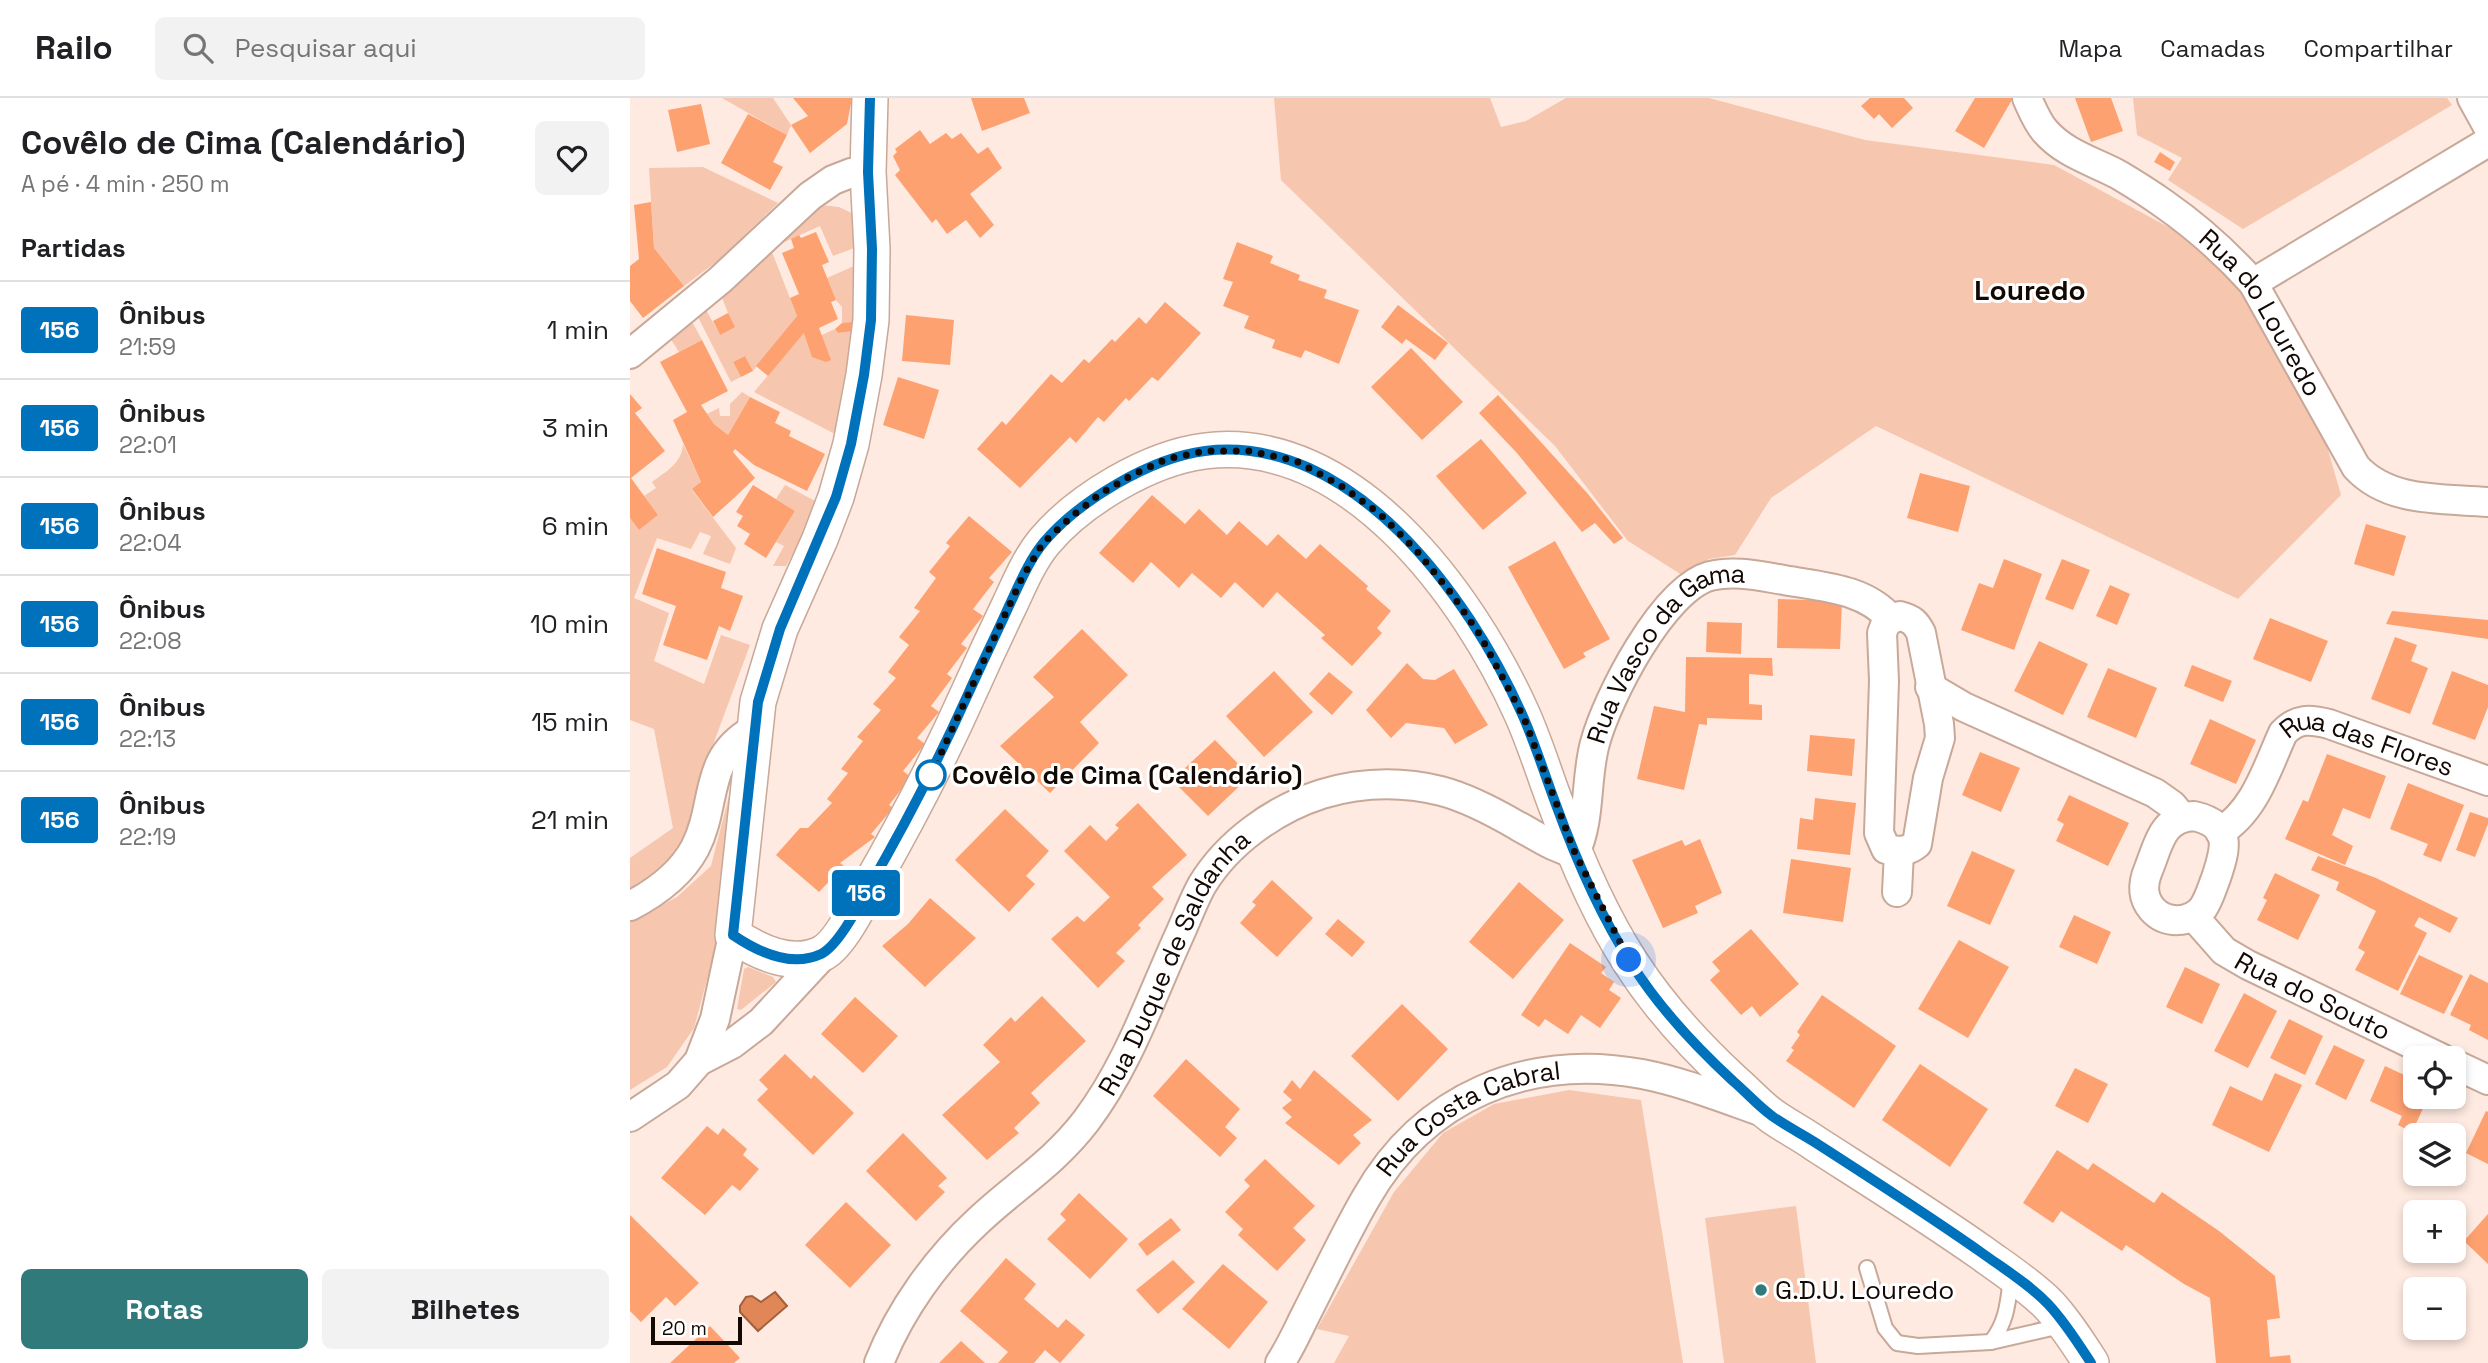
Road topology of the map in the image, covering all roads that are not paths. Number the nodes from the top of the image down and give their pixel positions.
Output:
1 (870, 98) edge
2 (2027, 98) edge
3 (2472, 98) edge
4 (2488, 127) edge
5 (2488, 142) edge
6 (868, 172) junction
7 (2253, 283) junction
8 (630, 354) edge
9 (2488, 502) edge
10 (1891, 619) junction
11 (1884, 681) junction
12 (1930, 686) junction
13 (753, 730) junction
14 (2488, 780) edge
15 (2182, 817) junction
16 (2220, 832) junction
17 (1899, 852) junction
18 (1575, 853) junction
19 (1896, 892) dead end
20 (630, 906) edge
21 (2194, 917) junction
22 (733, 935) junction
23 (825, 953) junction
24 (2416, 1046) edge
25 (699, 1061) junction
26 (2466, 1070) edge
27 (2488, 1080) edge
28 (1771, 1115) junction
29 (630, 1117) edge
30 (1867, 1268) dead end
31 (2011, 1274) junction
32 (2066, 1325) junction
33 (1991, 1342) junction
34 (879, 1363) edge
35 (1280, 1363) edge
36 (2091, 1363) edge

1 - 6 street
2 - 7 street, Rua do Louredo
3 - 4 street
5 - 7 street
6 - 8 street
6 - 13 street
7 - 9 street, Rua do Louredo
10 - 11 street
10 - 12 street, Rua Vasco da Gama
10 - 18 street, Rua Vasco da Gama
11 - 12 street
11 - 17 street
12 - 15 street
12 - 17 street, Rua Vasco da Gama
13 - 20 street
13 - 22 street
14 - 16 street, Rua das Flores
15 - 16 street
15 - 21 street
16 - 21 street
17 - 19 street
18 - 23 street
18 - 28 street
18 - 34 street, Rua Duque de Saldanha
21 - 24 street, Rua do Souto
22 - 23 street
22 - 25 street
23 - 25 street
25 - 29 street
26 - 27 street
28 - 31 street
28 - 35 street, Rua Costa Cabral
30 - 33 lane
31 - 32 street
31 - 33 lane
32 - 33 lane
32 - 36 street

